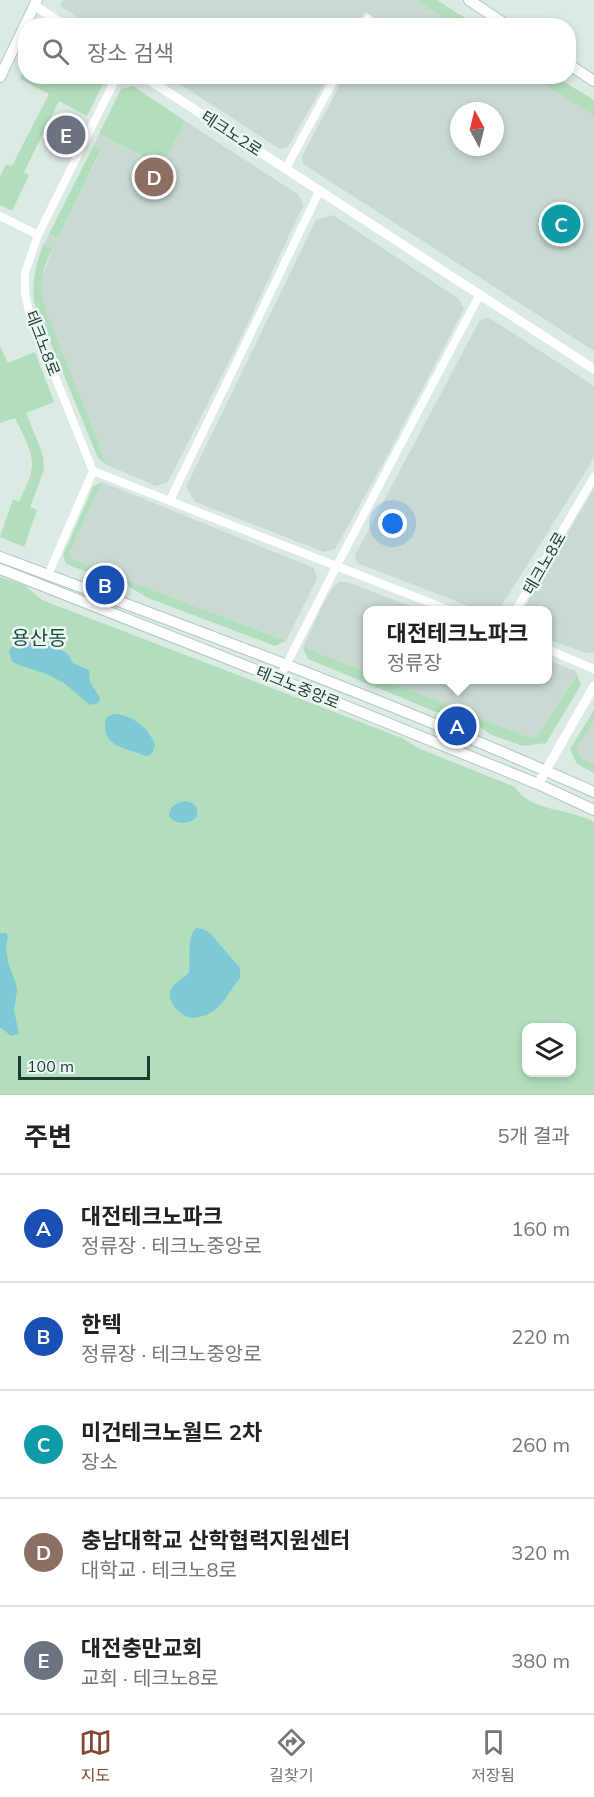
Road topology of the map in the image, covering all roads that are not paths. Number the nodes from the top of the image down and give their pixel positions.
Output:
1 (469, 0) edge
2 (32, 2) edge
3 (25, 18) edge
4 (54, 18) edge
5 (496, 18) edge
6 (18, 35) edge
7 (576, 69) edge
8 (0, 77) edge
9 (594, 81) edge
10 (113, 84) edge
11 (156, 84) edge
12 (332, 84) edge
13 (286, 168) junction
14 (320, 190) junction
15 (0, 216) edge
16 (38, 235) junction
17 (480, 294) junction
18 (594, 369) edge
19 (93, 471) junction
20 (594, 477) edge
21 (170, 500) junction
22 (0, 557) edge
23 (336, 567) junction
24 (0, 569) edge
25 (48, 574) junction
26 (438, 606) edge
27 (518, 606) edge
28 (552, 651) edge
29 (287, 664) junction
30 (594, 669) edge
31 (279, 680) junction
32 (594, 686) edge
33 (546, 771) junction
34 (538, 784) junction
35 (594, 792) edge
36 (594, 810) edge

1 - 5 main road
2 - 3 main road
2 - 4 street
6 - 8 main road
7 - 9 main road
10 - 16 street, 테크노8로
11 - 13 street, 테크노2로
12 - 13 street
13 - 14 street, 테크노2로
14 - 17 street, 테크노2로
14 - 21 street
15 - 16 street
16 - 19 street, 테크노8로
17 - 18 street, 테크노2로
17 - 23 street
19 - 21 street
19 - 25 street
20 - 27 street, 테크노8로
21 - 23 street
22 - 25 main road, 테크노중앙로
23 - 26 street
23 - 29 street
24 - 31 main road, 테크노중앙로
25 - 29 main road, 테크노중앙로
28 - 30 street
29 - 31 street
29 - 33 main road, 테크노중앙로
31 - 34 main road, 테크노중앙로
32 - 33 street
33 - 34 street
33 - 35 main road, 테크노중앙로
34 - 36 main road, 테크노중앙로

